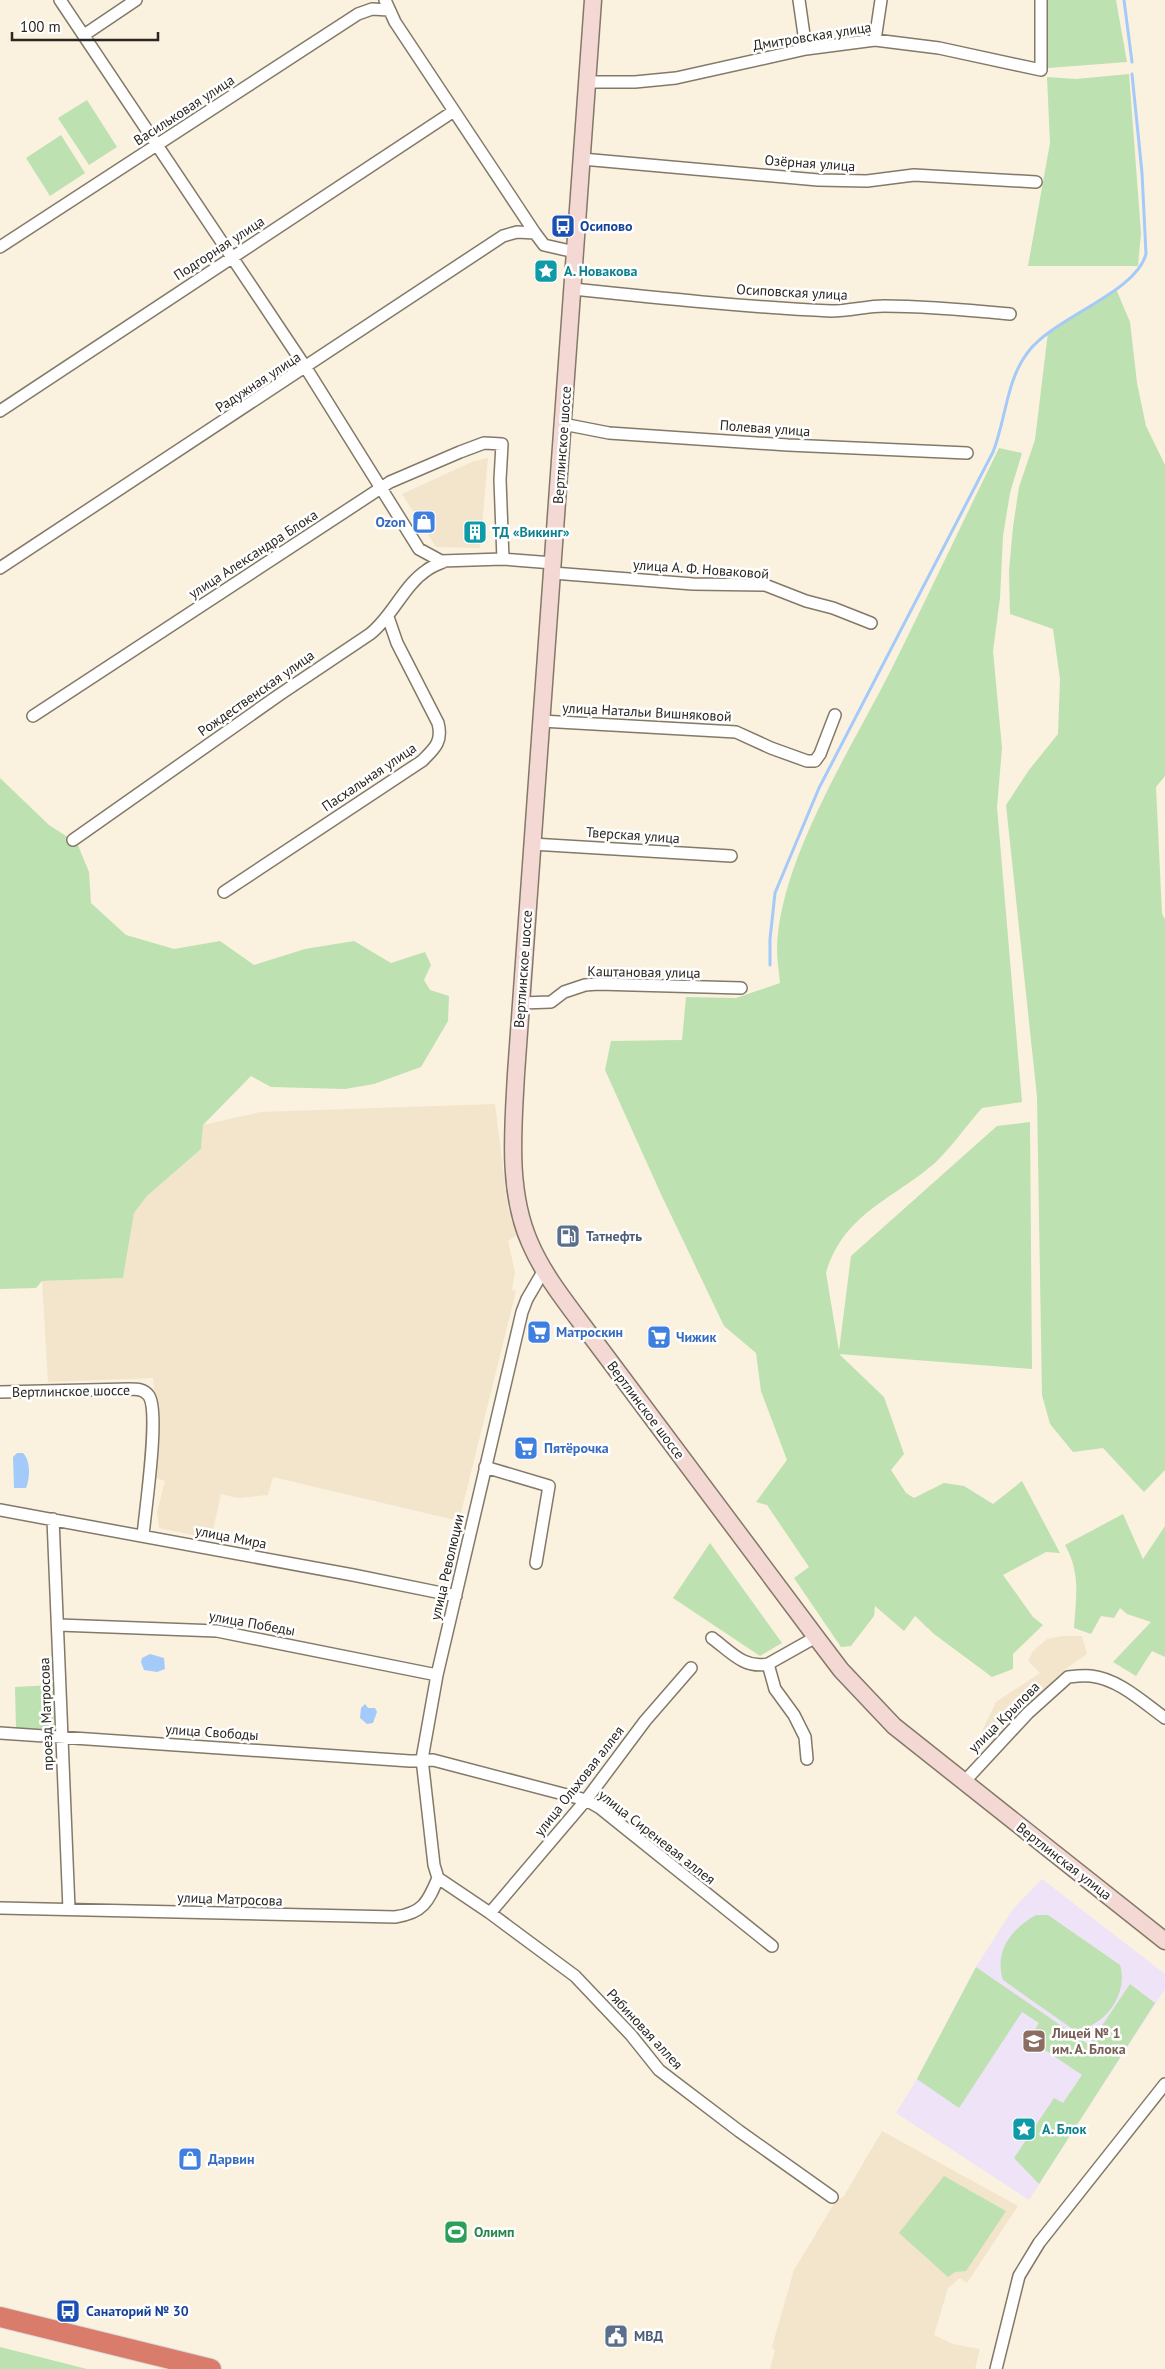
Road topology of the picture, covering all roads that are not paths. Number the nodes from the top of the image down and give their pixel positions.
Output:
1 (60, 0) edge
2 (136, 0) edge
3 (593, 0) edge
4 (799, 0) edge
5 (881, 0) edge
6 (1041, 0) edge
7 (387, 5) edge
8 (84, 35) junction
9 (875, 40) junction
10 (806, 49) junction
11 (587, 82) junction
12 (454, 111) junction
13 (159, 145) junction
14 (582, 159) junction
15 (1036, 182) dead end
16 (535, 233) junction
17 (0, 247) edge
18 (576, 252) junction
19 (232, 258) junction
20 (573, 290) junction
21 (1010, 314) dead end
22 (306, 368) junction
23 (0, 411) edge
24 (563, 424) junction
25 (966, 453) dead end
26 (382, 488) junction
27 (503, 559) junction
28 (444, 561) junction
29 (0, 568) edge
30 (553, 568) junction
31 (388, 617) junction
32 (871, 623) dead end
33 (835, 715) dead end
34 (33, 716) dead end
35 (542, 721) junction
36 (73, 840) dead end
37 (532, 844) junction
38 (731, 856) dead end
39 (224, 892) dead end
40 (741, 988) dead end
41 (521, 1003) junction
42 (544, 1270) junction
43 (0, 1392) edge
44 (486, 1467) junction
45 (0, 1510) edge
46 (53, 1519) junction
47 (143, 1536) junction
48 (536, 1563) dead end
49 (456, 1596) junction
50 (59, 1625) junction
51 (712, 1638) dead end
52 (816, 1638) junction
53 (768, 1664) junction
54 (691, 1668) dead end
55 (438, 1675) junction
56 (1165, 1718) edge
57 (0, 1733) edge
58 (61, 1737) junction
59 (422, 1759) junction
60 (807, 1759) dead end
61 (964, 1782) junction
62 (586, 1800) junction
63 (438, 1878) junction
64 (0, 1908) edge
65 (69, 1909) junction
66 (490, 1913) junction
67 (1165, 1941) edge
68 (772, 1946) dead end
69 (1165, 2084) edge
70 (832, 2197) dead end
71 (0, 2317) edge
72 (0, 2329) edge
73 (161, 2369) edge
74 (211, 2369) edge
75 (996, 2369) edge

1 - 8 street
2 - 8 street
3 - 11 main road, Вертлинское шоссе
4 - 10 street
5 - 9 street
6 - 9 street, Дмитровская улица
7 - 12 street
7 - 13 street, Васильковая улица
8 - 13 street
9 - 10 street, Дмитровская улица
10 - 11 street, Дмитровская улица
11 - 14 main road, Вертлинское шоссе
12 - 16 street
12 - 19 street, Подгорная улица
13 - 17 street, Васильковая улица
13 - 19 street
14 - 15 street, Озёрная улица
14 - 18 main road, Вертлинское шоссе
16 - 18 street
16 - 22 street, Радужная улица
18 - 20 main road, Вертлинское шоссе
19 - 22 street
19 - 23 street, Подгорная улица
20 - 21 street, Осиповская улица
20 - 24 main road, Вертлинское шоссе
22 - 26 street
22 - 29 street, Радужная улица
24 - 25 street, Полевая улица
24 - 30 main road, Вертлинское шоссе
26 - 27 street, улица Александра Блока
26 - 28 street
26 - 34 street, улица Александра Блока
27 - 28 street, улица А. Ф. Новаковой
27 - 30 street, улица А. Ф. Новаковой
28 - 31 street, Рождественская улица
30 - 32 street, улица А. Ф. Новаковой
30 - 35 main road, Вертлинское шоссе
31 - 36 street, Рождественская улица
31 - 39 street, Пасхальная улица
33 - 35 street, улица Натальи Вишняковой
35 - 37 main road, Вертлинское шоссе
37 - 38 street, Тверская улица
37 - 41 main road, Вертлинское шоссе
40 - 41 street, Каштановая улица
41 - 42 main road, Вертлинское шоссе
42 - 44 street, улица Революции
42 - 52 main road, Вертлинское шоссе
43 - 47 street, Вертлинское шоссе
44 - 48 street
44 - 49 street, улица Революции
45 - 46 street, улица Мира
46 - 47 street, улица Мира
46 - 50 street, проезд Матросова
47 - 49 street, улица Мира
49 - 55 street, улица Революции
50 - 55 street, улица Победы
50 - 58 street, проезд Матросова
51 - 53 street
52 - 53 street
52 - 61 main road, Вертлинское шоссе
53 - 60 street
54 - 62 street, улица Ольховая аллея
55 - 59 street, улица Революции
56 - 61 street, улица Крылова
57 - 58 street, улица Свободы
58 - 59 street, улица Свободы
58 - 65 street, проезд Матросова
59 - 62 street, улица Сиреневая аллея
59 - 63 street, улица Революции
61 - 67 main road, Вертлинская улица
62 - 66 street, улица Ольховая аллея
62 - 68 street, улица Сиреневая аллея
63 - 65 street, улица Матросова
63 - 66 street, Рябиновая аллея
64 - 65 street, улица Матросова
66 - 70 street, Рябиновая аллея
69 - 75 street
71 - 74 highway
72 - 73 highway

